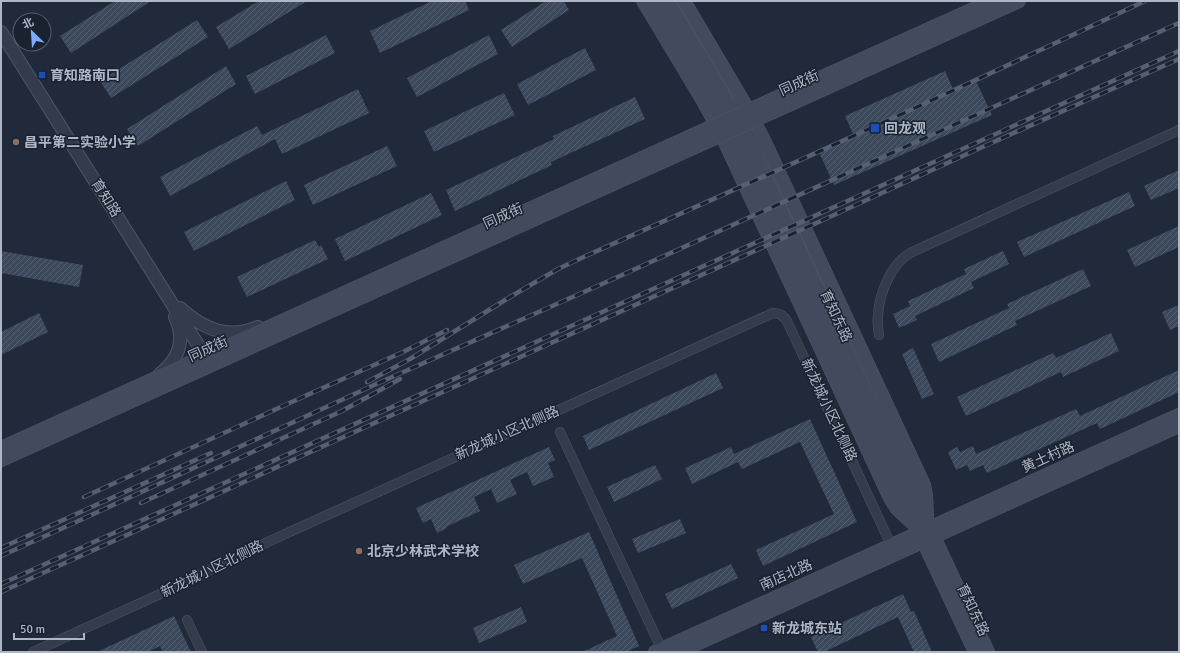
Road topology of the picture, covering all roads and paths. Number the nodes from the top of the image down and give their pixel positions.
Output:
1 (643, 1) edge
2 (654, 1) edge
3 (668, 1) edge
4 (684, 1) edge
5 (991, 1) edge
6 (1019, 1) edge
7 (1, 32) edge
8 (771, 107) junction
9 (1179, 130) edge
10 (702, 138) junction
11 (130, 236) junction
12 (163, 288) junction
13 (337, 296) junction
14 (879, 335) dead end
15 (208, 361) junction
16 (140, 385) junction
17 (1179, 415) edge
18 (1179, 426) edge
19 (560, 432) dead end
20 (1, 448) edge
21 (1, 460) edge
22 (927, 535) junction
23 (891, 545) junction
24 (187, 620) dead end
25 (660, 651) edge
26 (33, 652) edge
27 (202, 652) edge
28 (679, 652) edge
29 (975, 652) edge
30 (988, 652) edge

1 - 22 main road
2 - 22 main road, 育知东路
3 - 22 main road, 育知东路
4 - 22 main road
5 - 8 main road, 同成街
6 - 8 main road, 同成街
7 - 11 street, 育知路
8 - 10 main road, 同成街, bridge
9 - 14 street
10 - 13 main road, 同成街
10 - 15 main road, 同成街
11 - 12 street, 育知路
11 - 16 street
12 - 13 street
12 - 15 street, 育知路
13 - 15 main road, 同成街
15 - 16 main road, 同成街
15 - 21 main road, 同成街
16 - 20 main road, 同成街
17 - 22 main road, 黄土村路
18 - 22 main road, 黄土村路
19 - 25 street
22 - 23 main road, 南店北路
22 - 28 main road, 南店北路
22 - 29 main road, 育知东路
22 - 30 main road, 育知东路
23 - 25 main road, 南店北路
23 - 26 street, 新龙城小区北侧路
24 - 27 street

